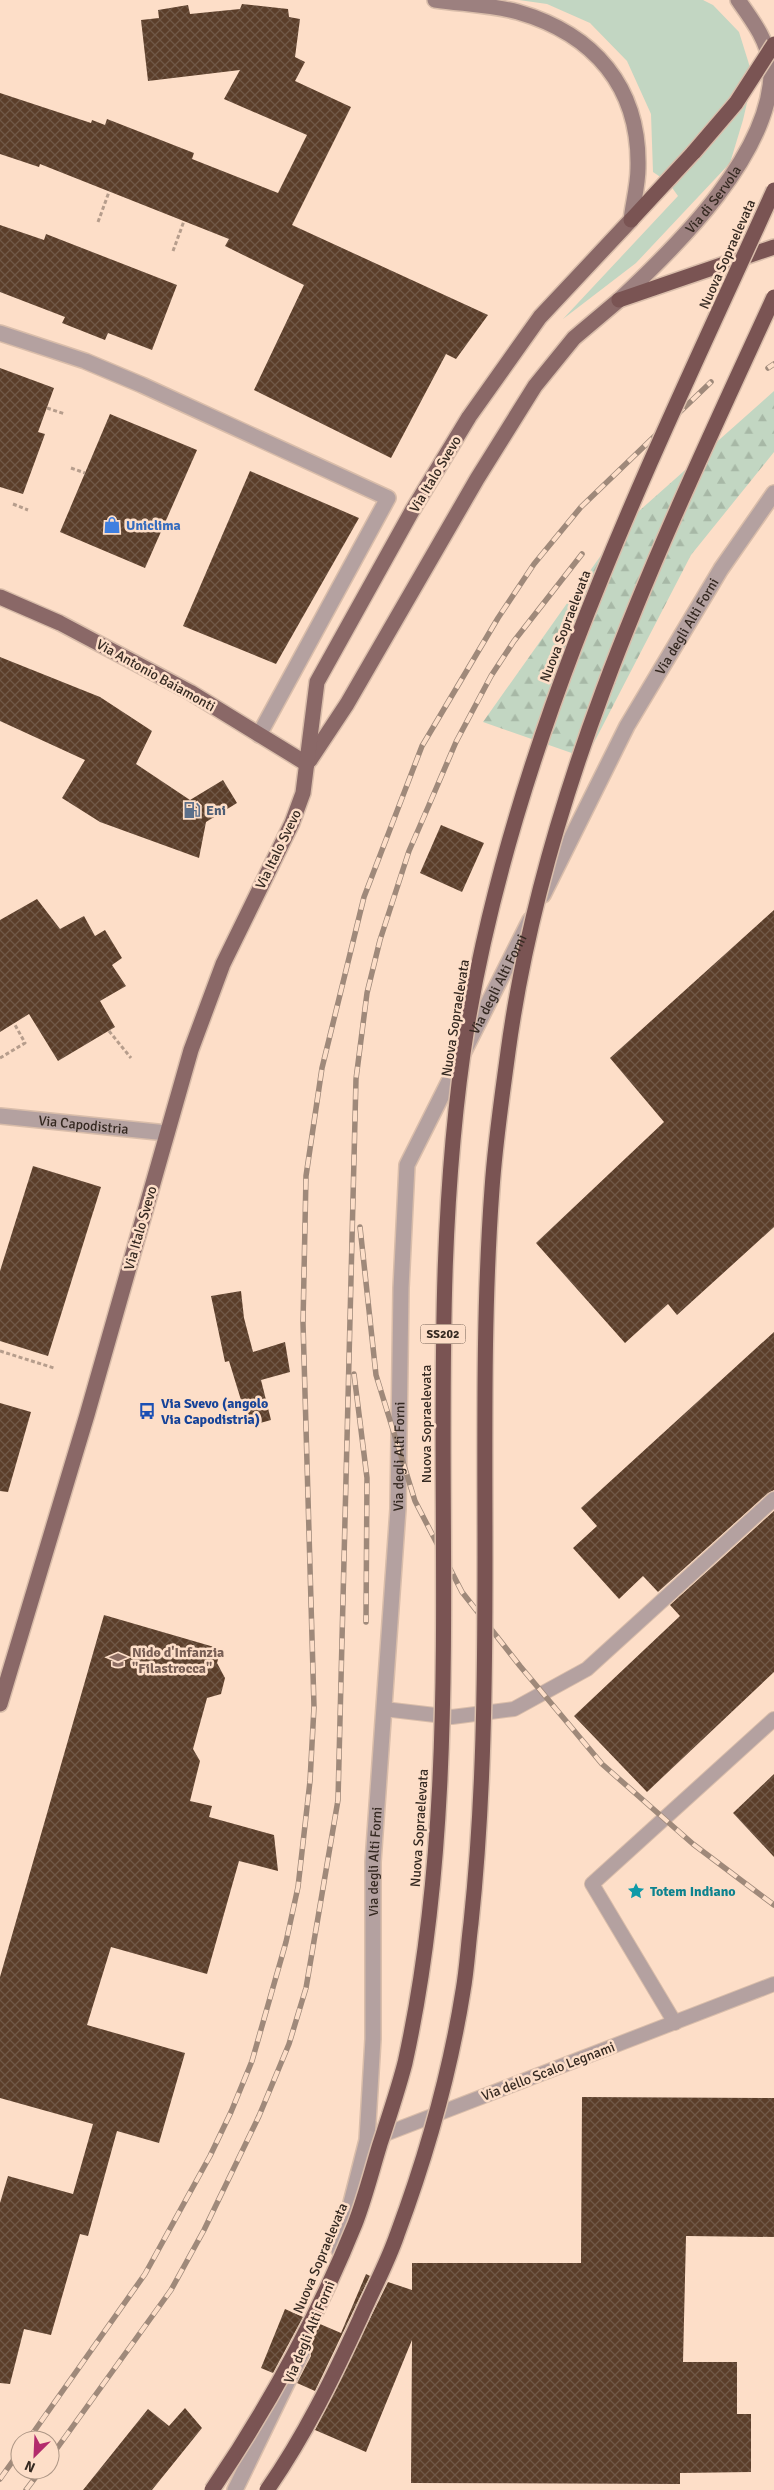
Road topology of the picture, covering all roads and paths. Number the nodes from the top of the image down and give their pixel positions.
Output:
1 (435, 0) edge
2 (738, 0) edge
3 (774, 44) edge
4 (774, 190) edge
5 (109, 192) dead end
6 (631, 220) junction
7 (184, 221) dead end
8 (98, 222) dead end
9 (774, 247) edge
10 (173, 251) dead end
11 (774, 296) edge
12 (619, 300) junction
13 (0, 332) edge
14 (47, 408) dead end
15 (65, 414) dead end
16 (71, 468) dead end
17 (85, 473) dead end
18 (774, 493) edge
19 (13, 504) dead end
20 (28, 510) dead end
21 (0, 597) edge
22 (259, 735) junction
23 (307, 764) junction
24 (14, 1024) dead end
25 (108, 1031) dead end
26 (0, 1058) edge
27 (130, 1058) dead end
28 (0, 1116) edge
29 (167, 1133) junction
30 (0, 1351) edge
31 (54, 1368) dead end
32 (774, 1499) edge
33 (0, 1704) edge
34 (384, 1709) junction
35 (774, 1719) edge
36 (774, 1984) edge
37 (675, 2022) junction
38 (367, 2140) junction
39 (212, 2490) edge
40 (235, 2490) edge
41 (267, 2490) edge

1 - 6 main road
2 - 12 main road, Via di Servola
3 - 6 highway, bridge
4 - 39 highway, Nuova Sopraelevata / SS202, bridge
5 - 8 path
6 - 23 main road, Via Italo Svevo
7 - 10 path
9 - 12 highway
11 - 41 highway, bridge
12 - 23 main road, Via Italo Svevo
13 - 22 street
14 - 15 path
16 - 17 path
18 - 34 street, Via degli Alti Forni
19 - 20 path
21 - 22 main road, Via Antonio Baiamonti
22 - 23 main road, Via Antonio Baiamonti
23 - 29 main road, Via Italo Svevo
24 - 26 path
25 - 27 path
28 - 29 street, Via Capodistria
29 - 33 main road, Via Italo Svevo
30 - 31 path
32 - 34 lane
34 - 38 street, Via degli Alti Forni
35 - 37 lane
36 - 37 lane, Via dello Scalo Legnami
37 - 38 lane, Via dello Scalo Legnami
38 - 40 street, Via degli Alti Forni

